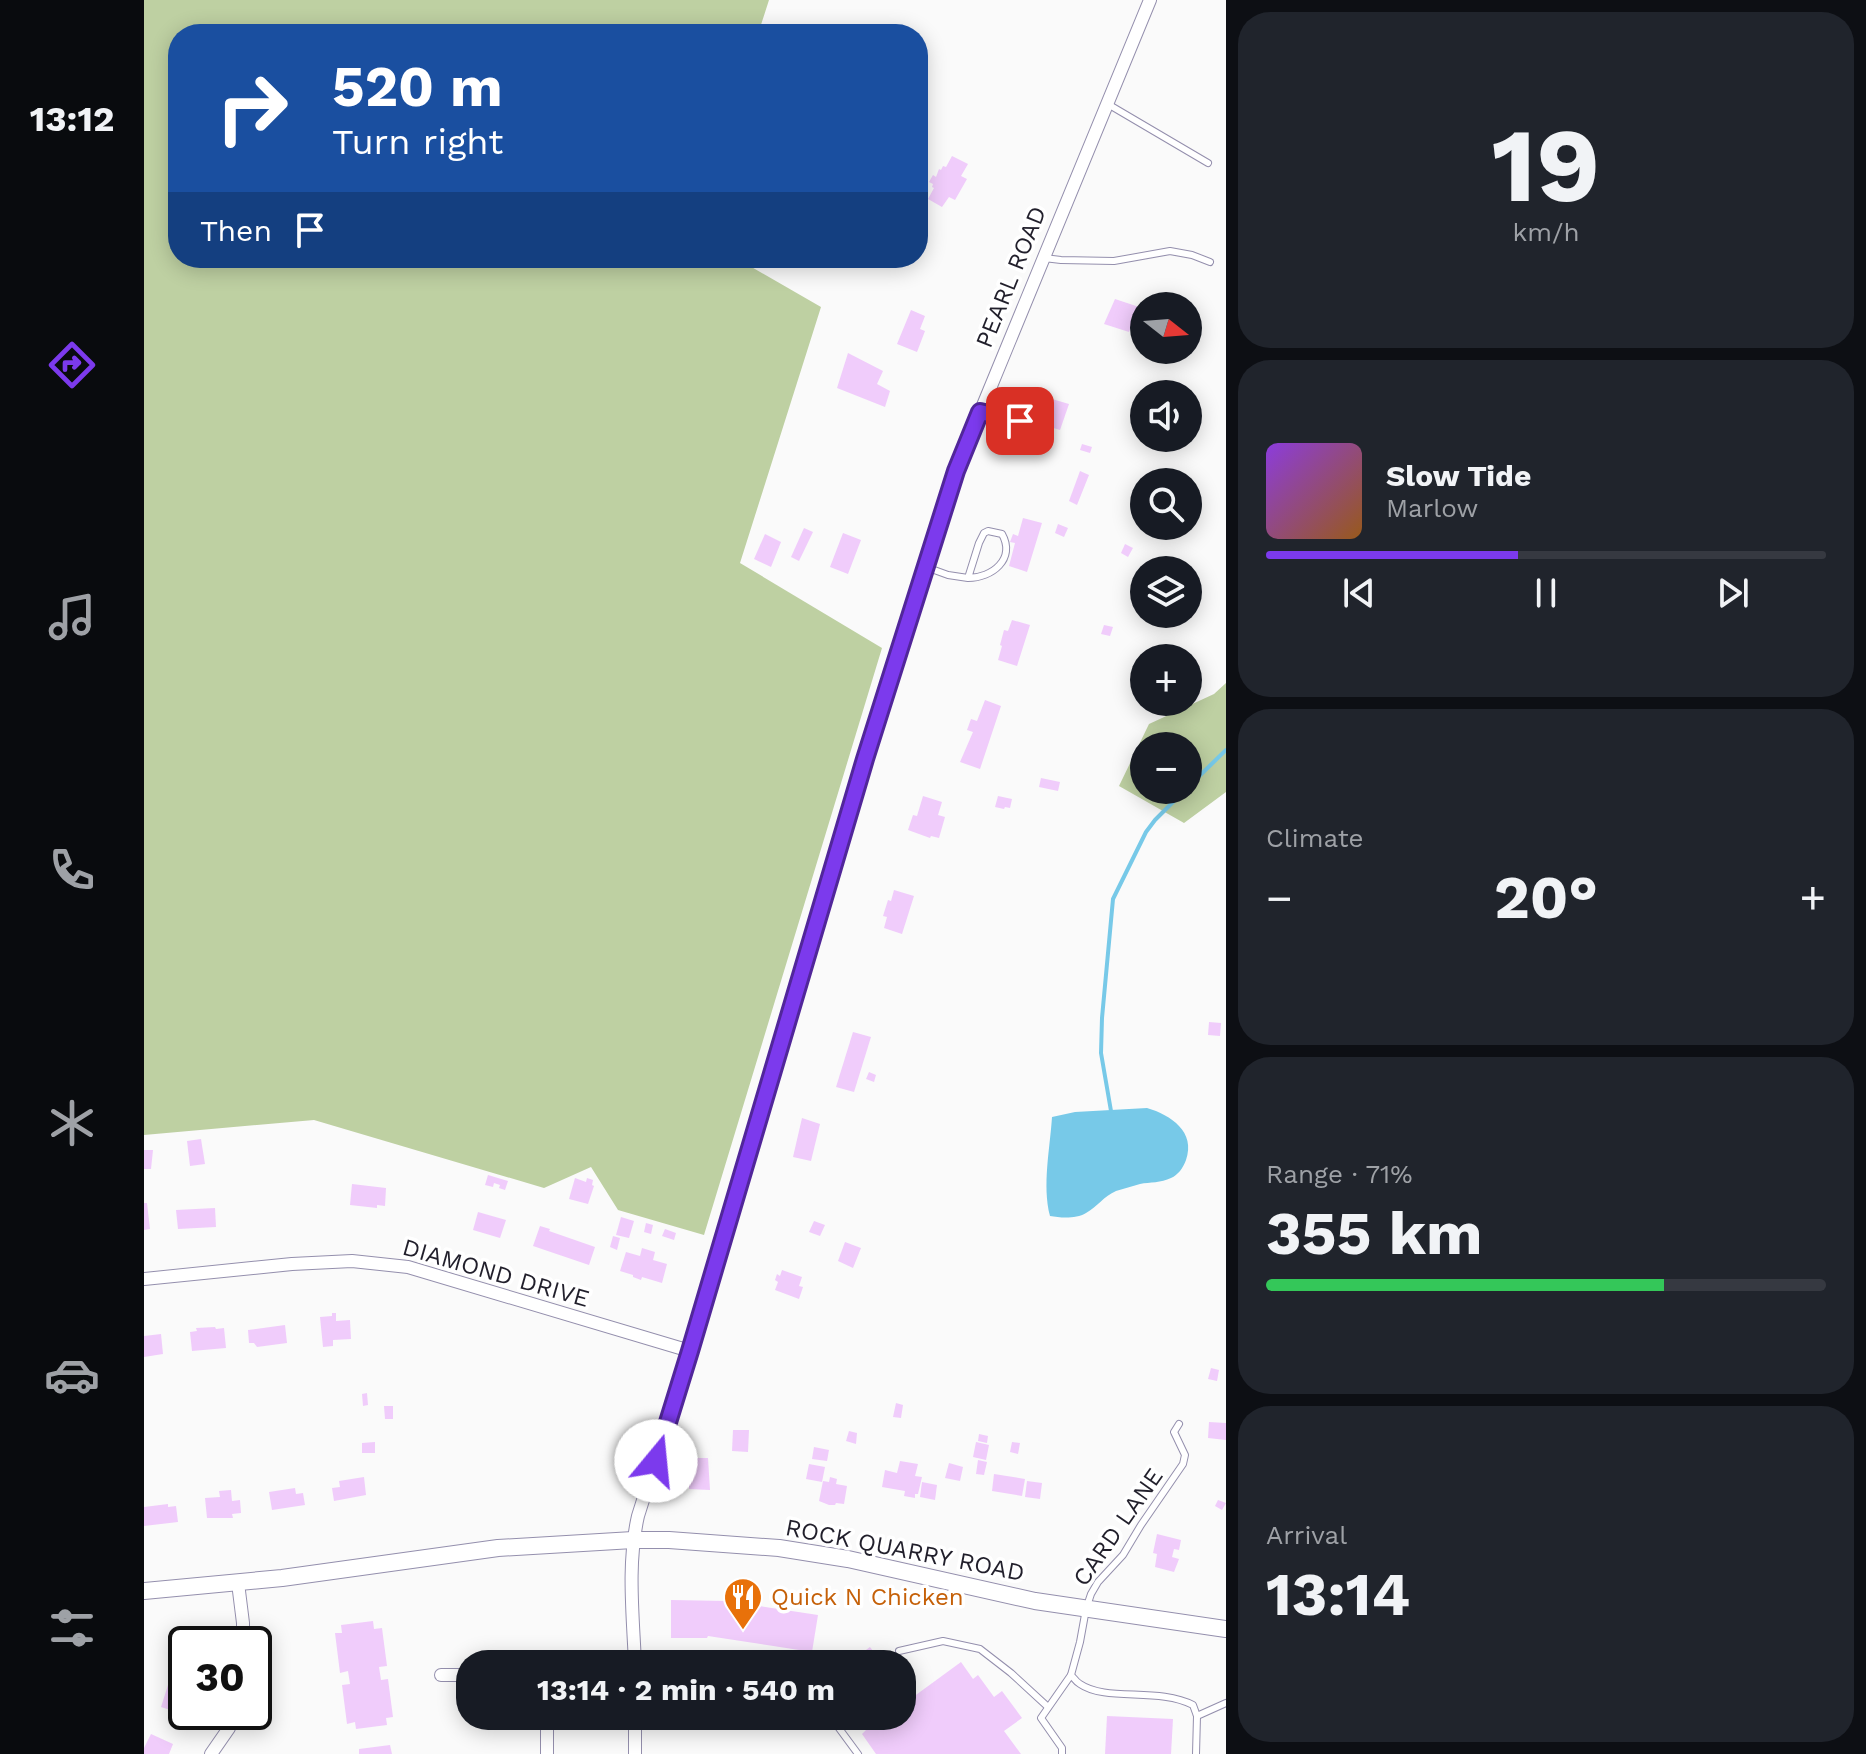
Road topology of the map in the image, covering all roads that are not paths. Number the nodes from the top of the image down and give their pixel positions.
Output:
1 (1150, 0) edge
2 (1106, 103) junction
3 (1208, 163) dead end
4 (1043, 257) junction
5 (1210, 262) dead end
6 (980, 412) junction
7 (1044, 428) dead end
8 (926, 567) junction
9 (968, 578) junction
10 (144, 1279) edge
11 (690, 1351) junction
12 (1179, 1424) dead end
13 (633, 1540) junction
14 (238, 1583) junction
15 (144, 1591) edge
16 (1086, 1609) junction
17 (243, 1626) edge
18 (1226, 1629) edge
19 (635, 1650) edge
20 (903, 1650) edge
21 (441, 1675) dead end
22 (456, 1675) edge
23 (1071, 1675) junction
24 (1226, 1703) edge
25 (1048, 1707) junction
26 (1197, 1716) junction
27 (228, 1730) edge
28 (547, 1730) edge
29 (635, 1730) edge
30 (840, 1730) edge
31 (211, 1754) edge
32 (547, 1754) edge
33 (635, 1754) edge
34 (858, 1754) edge
35 (1062, 1754) edge
36 (1196, 1754) edge

1 - 2 street, PEARL ROAD
2 - 3 lane
2 - 4 street, PEARL ROAD
4 - 5 lane
4 - 6 street, PEARL ROAD
6 - 7 lane
6 - 8 street, PEARL ROAD
8 - 9 lane
8 - 11 street, PEARL ROAD
9 - 9 lane
10 - 11 street, DIAMOND DRIVE
11 - 13 street, PEARL ROAD
12 - 16 lane, CARD LANE
13 - 14 main road, ROCK QUARRY ROAD
13 - 16 main road, ROCK QUARRY ROAD
13 - 19 street, PEARL ROAD
14 - 15 main road, ROCK QUARRY ROAD
14 - 17 street
16 - 18 main road, ROCK QUARRY ROAD
16 - 23 lane
20 - 25 lane
21 - 22 street
23 - 25 lane
23 - 26 lane
24 - 26 lane
25 - 35 lane
26 - 36 lane
27 - 31 street
28 - 32 street
29 - 33 street
30 - 34 lane

